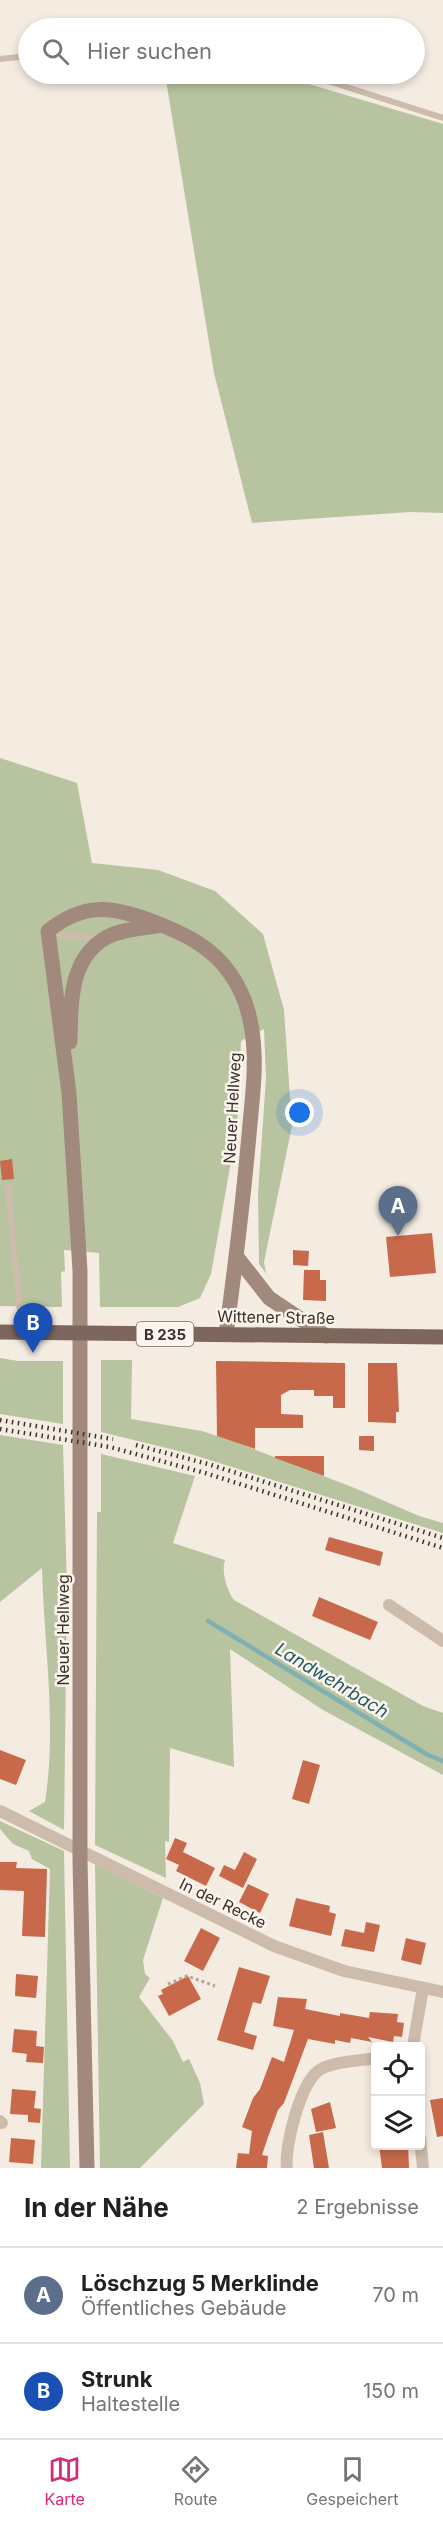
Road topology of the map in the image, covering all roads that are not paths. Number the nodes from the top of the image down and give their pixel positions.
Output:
1 (18, 57) edge
2 (0, 59) edge
3 (337, 84) edge
4 (443, 118) edge
5 (162, 925) junction
6 (48, 931) junction
7 (107, 937) junction
8 (69, 1093) junction
9 (8, 1188) dead end
10 (237, 1257) junction
11 (0, 1332) edge
12 (22, 1332) junction
13 (226, 1334) junction
14 (326, 1336) junction
15 (443, 1337) edge
16 (389, 1605) dead end
17 (443, 1641) edge
18 (0, 1811) edge
19 (423, 1988) junction
20 (443, 1992) edge
21 (414, 2042) edge
22 (371, 2059) edge
23 (421, 2150) edge
24 (87, 2168) edge
25 (287, 2168) edge
26 (423, 2168) edge

1 - 2 lane
3 - 4 lane
5 - 6 main road, Neuer Hellweg
5 - 7 main road
5 - 10 main road, Neuer Hellweg
6 - 7 lane
6 - 8 main road, Neuer Hellweg
7 - 8 main road, Neuer Hellweg
8 - 24 main road, Neuer Hellweg
9 - 12 lane
10 - 13 main road, Neuer Hellweg
10 - 14 main road
11 - 12 main road, Wittener Straße / B 235
12 - 13 main road, Wittener Straße / B 235
13 - 14 main road, Wittener Straße / B 235
14 - 15 main road, Wittener Straße / B 235
16 - 17 street
18 - 19 street, In der Recke
19 - 20 street, In der Recke
19 - 21 street
22 - 25 street
23 - 26 street

